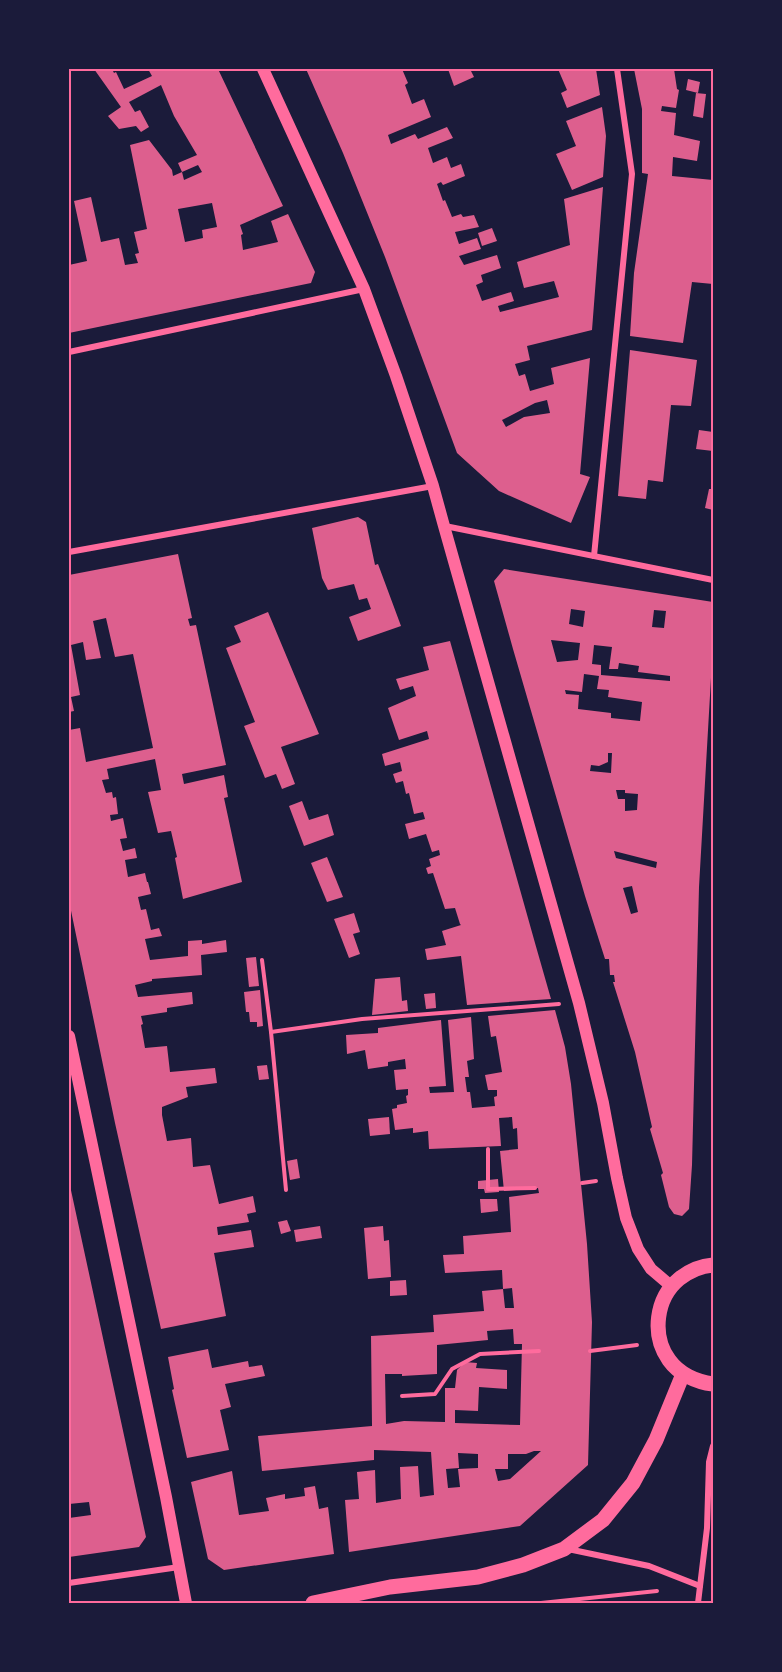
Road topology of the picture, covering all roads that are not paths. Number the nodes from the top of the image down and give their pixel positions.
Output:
1 (262, 69) edge
2 (617, 69) edge
3 (364, 289) junction
4 (69, 352) edge
5 (433, 486) junction
6 (444, 526) junction
7 (69, 552) edge
8 (594, 556) junction
9 (713, 580) edge
10 (69, 1036) edge
11 (713, 1265) edge
12 (671, 1286) junction
13 (683, 1374) junction
14 (713, 1384) edge
15 (713, 1446) edge
16 (564, 1549) junction
17 (178, 1567) junction
18 (69, 1583) edge
19 (700, 1586) junction
20 (186, 1603) edge
21 (313, 1603) edge
22 (698, 1603) edge

1 - 3 main road
2 - 8 street
3 - 4 street
3 - 5 main road
5 - 6 main road
5 - 7 street
6 - 8 street
6 - 12 main road
8 - 9 street
10 - 17 main road
11 - 12 main road
12 - 13 main road
13 - 14 main road
13 - 16 main road
15 - 19 street
16 - 19 street
16 - 21 main road
17 - 18 street
17 - 20 main road
19 - 22 street

